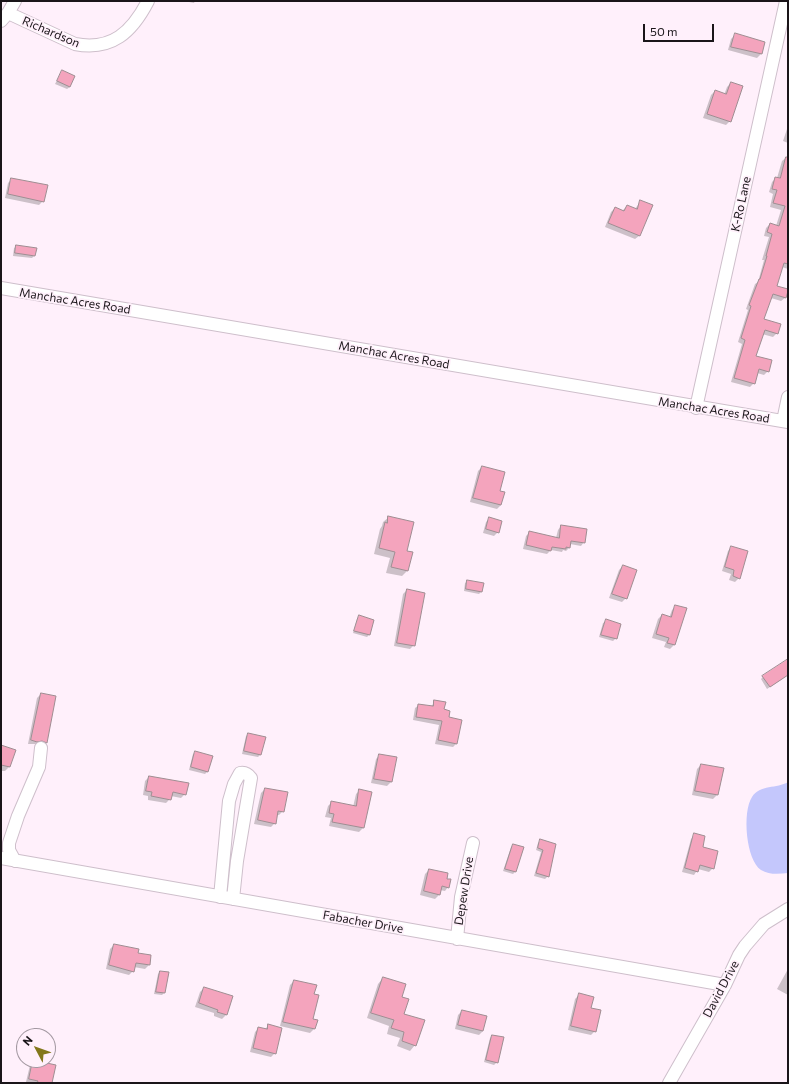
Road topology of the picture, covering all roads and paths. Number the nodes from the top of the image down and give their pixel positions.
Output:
1 (15, 1) edge
2 (148, 1) edge
3 (786, 1) edge
4 (4, 17) edge
5 (1, 288) edge
6 (788, 397) edge
7 (696, 408) junction
8 (785, 422) edge
9 (41, 748) dead end
10 (473, 843) dead end
11 (1, 858) edge
12 (15, 861) junction
13 (220, 897) junction
14 (233, 899) junction
15 (788, 909) edge
16 (457, 939) junction
17 (725, 985) junction
18 (669, 1083) edge

1 - 4 street
2 - 4 street, Richardson
3 - 7 street, K-Ro Lane
5 - 7 street, Manchac Acres Road
6 - 8 street
7 - 8 street, Manchac Acres Road
9 - 12 street
10 - 16 street, Depew Drive
11 - 12 street, Fabacher Drive
12 - 13 street, Fabacher Drive
13 - 14 street, Fabacher Drive
13 - 14 street
14 - 16 street, Fabacher Drive
15 - 17 street, David Drive
16 - 17 street, Fabacher Drive
17 - 18 street, David Drive

